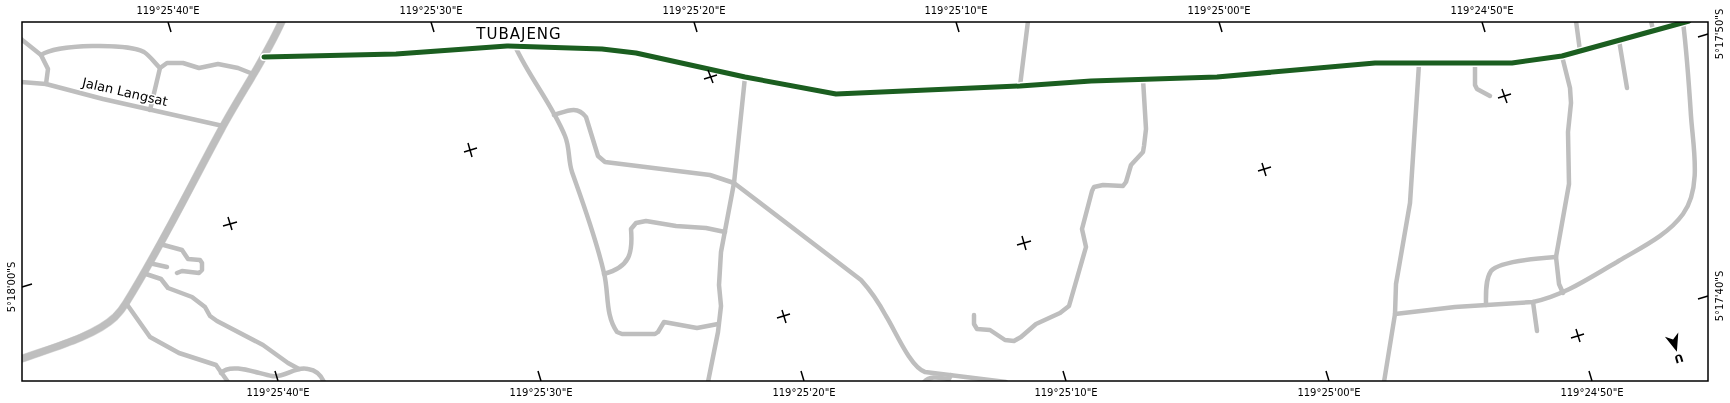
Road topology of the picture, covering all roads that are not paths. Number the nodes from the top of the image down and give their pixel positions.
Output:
1 (282, 21) edge
2 (1028, 21) edge
3 (1576, 21) edge
4 (1650, 21) edge
5 (1690, 21) edge
6 (1683, 22) junction
7 (1653, 30) junction
8 (21, 39) edge
9 (1618, 40) junction
10 (515, 46) junction
11 (1580, 51) junction
12 (41, 55) junction
13 (1562, 56) junction
14 (264, 57) junction
15 (1419, 64) junction
16 (1474, 64) junction
17 (160, 68) junction
18 (253, 74) junction
19 (745, 77) junction
20 (1143, 79) junction
21 (21, 82) edge
22 (46, 84) junction
23 (1020, 86) junction
24 (1627, 88) dead end
25 (1490, 96) dead end
26 (150, 110) junction
27 (554, 115) junction
28 (223, 126) junction
29 (734, 183) junction
30 (725, 232) junction
31 (160, 244) junction
32 (1556, 257) junction
33 (149, 263) junction
34 (167, 267) dead end
35 (143, 273) junction
36 (177, 273) dead end
37 (604, 274) junction
38 (1563, 293) junction
39 (1533, 302) junction
40 (126, 303) junction
41 (1486, 305) junction
42 (1395, 314) junction
43 (974, 315) dead end
44 (718, 324) junction
45 (1537, 331) dead end
46 (21, 359) edge
47 (299, 369) junction
48 (221, 373) junction
49 (951, 375) junction
50 (228, 382) edge
51 (324, 382) edge
52 (708, 382) edge
53 (924, 382) edge
54 (1006, 382) edge
55 (1384, 382) edge

1 - 14 main road
2 - 23 street
3 - 11 street
4 - 7 street
5 - 6 street
6 - 7 street
6 - 38 street
7 - 9 street
8 - 12 street
9 - 11 street
9 - 24 street
10 - 14 street
10 - 19 street
10 - 27 street
11 - 13 street
12 - 17 street
12 - 22 street
13 - 16 street
13 - 32 street
14 - 18 main road
15 - 16 street
15 - 20 street
15 - 42 street
16 - 25 street
17 - 18 street
17 - 26 street
18 - 28 main road
19 - 23 street
19 - 29 street
20 - 23 street
20 - 43 street
21 - 22 street, Jalan Langsat
22 - 26 street, Jalan Langsat
26 - 28 street, Jalan Langsat
27 - 29 street
27 - 37 street
28 - 31 main road
29 - 30 street
29 - 49 street
30 - 37 street
30 - 44 street
31 - 33 main road
31 - 36 street
32 - 38 street
32 - 41 street
33 - 34 street
33 - 35 main road
35 - 40 main road
35 - 47 street
37 - 44 street
38 - 39 street
39 - 41 street
39 - 45 street
40 - 46 main road
40 - 48 street
41 - 42 street
42 - 55 street
44 - 52 street
47 - 48 street
47 - 51 street
48 - 50 street
49 - 53 street
49 - 54 street

